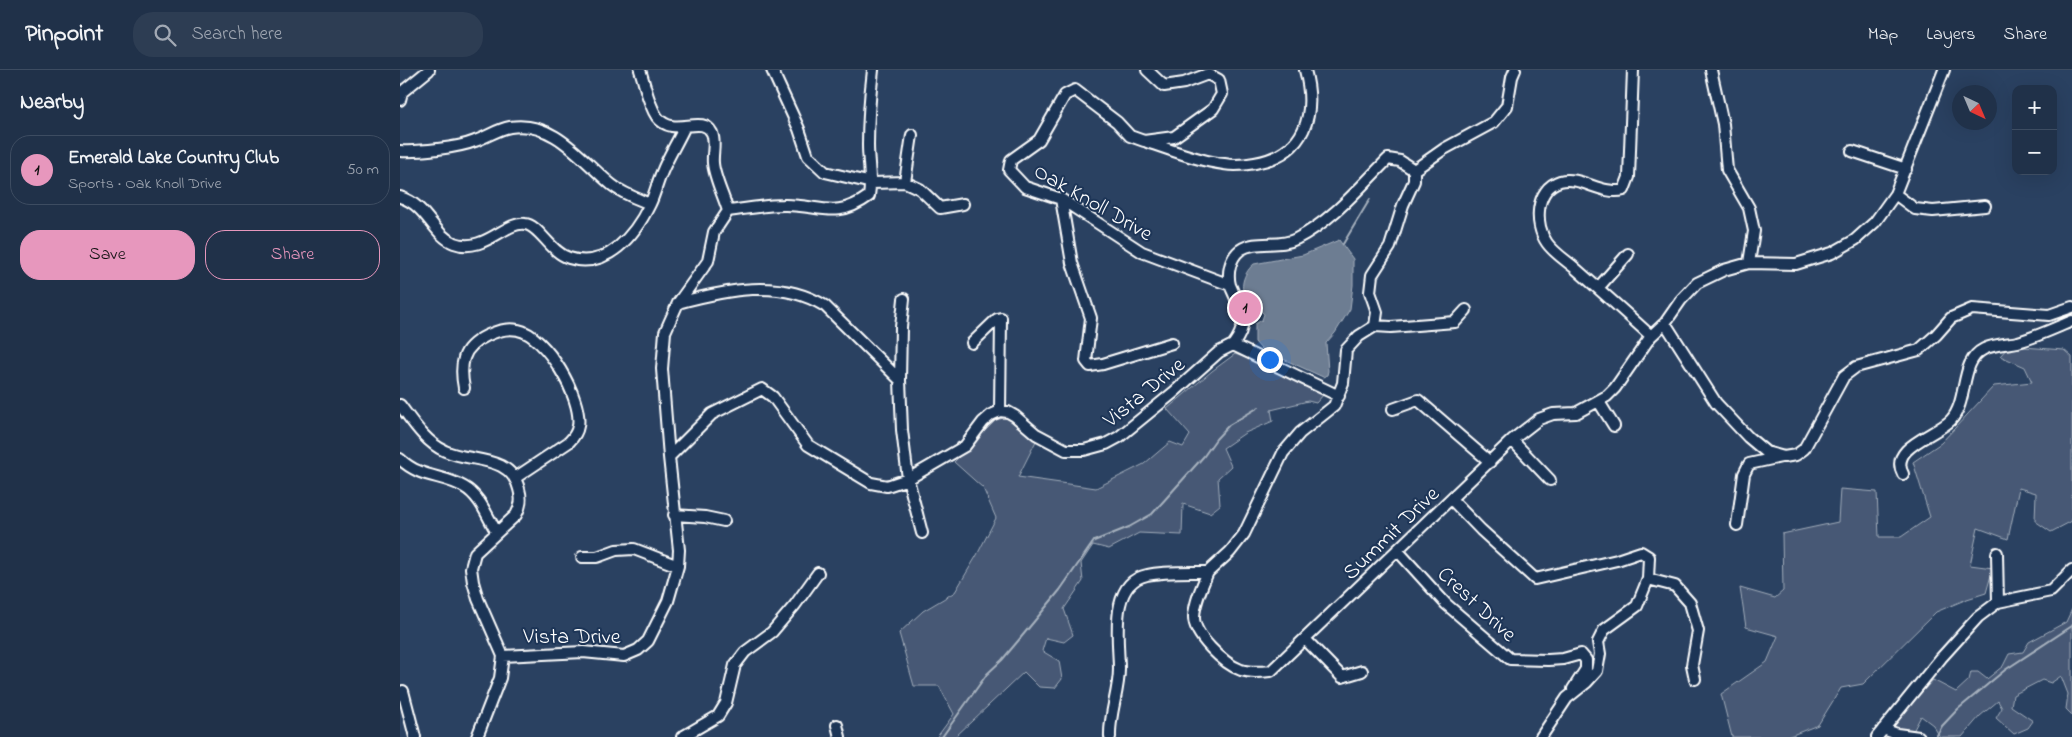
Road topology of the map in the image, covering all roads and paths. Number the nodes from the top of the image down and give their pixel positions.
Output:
1 (429, 70) edge
2 (640, 70) edge
3 (772, 70) edge
4 (873, 70) edge
5 (1147, 70) edge
6 (1305, 70) edge
7 (1515, 70) edge
8 (1633, 70) edge
9 (1711, 70) edge
10 (1944, 70) edge
11 (400, 100) edge
12 (684, 128) junction
13 (912, 135) dead end
14 (1144, 140) junction
15 (400, 150) edge
16 (1852, 151) dead end
17 (1906, 169) junction
18 (1414, 170) junction
19 (905, 182) junction
20 (872, 183) junction
21 (1895, 194) junction
22 (400, 197) edge
23 (1061, 198) junction
24 (650, 204) junction
25 (963, 204) dead end
26 (1985, 206) dead end
27 (728, 211) junction
28 (1628, 254) dead end
29 (1749, 263) junction
30 (1230, 285) junction
31 (1598, 288) junction
32 (904, 299) dead end
33 (678, 303) junction
34 (2072, 307) edge
35 (1466, 310) dead end
36 (2072, 321) edge
37 (1665, 323) junction
38 (1375, 326) junction
39 (1651, 336) junction
40 (972, 343) dead end
41 (1172, 343) dead end
42 (1233, 345) junction
43 (900, 380) junction
44 (464, 388) dead end
45 (1339, 396) junction
46 (1598, 402) junction
47 (400, 405) edge
48 (1393, 409) dead end
49 (1000, 411) junction
50 (1614, 426) dead end
51 (1512, 440) junction
52 (670, 457) junction
53 (1784, 457) junction
54 (400, 459) edge
55 (1490, 462) junction
56 (1903, 474) dead end
57 (515, 478) junction
58 (908, 479) junction
59 (1550, 480) dead end
60 (1451, 500) junction
61 (674, 515) junction
62 (724, 521) dead end
63 (1737, 524) dead end
64 (496, 531) junction
65 (922, 533) dead end
66 (1397, 550) junction
67 (1997, 553) dead end
68 (582, 557) dead end
69 (678, 566) junction
70 (2072, 570) edge
71 (1208, 572) junction
72 (818, 573) dead end
73 (1648, 579) junction
74 (1998, 602) junction
75 (1305, 639) junction
76 (503, 656) junction
77 (1362, 670) dead end
78 (1695, 679) dead end
79 (403, 691) dead end
80 (1567, 698) junction
81 (837, 725) dead end
82 (1880, 733) edge
83 (415, 737) edge
84 (477, 737) edge
85 (682, 737) edge
86 (840, 737) edge
87 (1110, 737) edge
88 (1541, 737) edge
89 (1919, 737) edge

1 - 11 street
2 - 12 street
3 - 20 street
4 - 20 street
5 - 14 street
6 - 14 street
7 - 18 street
8 - 31 street
9 - 29 street
10 - 17 street, Summit Drive
12 - 24 street
12 - 27 street
13 - 19 street
14 - 23 street, Oak Knoll Drive
15 - 24 street
16 - 17 street
17 - 21 street, Summit Drive
18 - 30 street
18 - 38 street
19 - 20 street
19 - 25 street
20 - 27 street
21 - 26 street
21 - 29 street, Summit Drive
22 - 24 street
23 - 30 street, Oak Knoll Drive
23 - 41 street
27 - 33 street, Vista Drive
28 - 31 street
29 - 37 street, Summit Drive
30 - 42 street
31 - 39 street
32 - 43 street
33 - 43 street
33 - 52 street, Vista Drive
34 - 53 street
35 - 38 street
36 - 56 street
37 - 39 street, Summit Drive
37 - 53 street
38 - 45 street
39 - 46 street, Summit Drive
40 - 49 street
42 - 45 street
42 - 49 street, Vista Drive
43 - 58 street
44 - 57 street
45 - 71 street
46 - 50 street
46 - 51 street, Summit Drive
47 - 57 street
48 - 55 street
49 - 58 street
51 - 55 street, Summit Drive
51 - 59 street
52 - 58 street
52 - 61 street, Vista Drive
53 - 63 street
54 - 64 street
55 - 60 street, Summit Drive
57 - 64 street
58 - 65 street
60 - 66 street, Summit Drive
60 - 73 street
61 - 62 street
61 - 69 street, Vista Drive
64 - 76 street
66 - 75 street, Summit Drive
66 - 80 street, Crest Drive
67 - 74 street
68 - 69 street
69 - 76 street, Vista Drive
70 - 74 street
71 - 75 street, Summit Drive
71 - 87 street
72 - 85 street
73 - 78 street
73 - 80 street
74 - 82 street
75 - 77 street
76 - 84 street
79 - 83 street
80 - 88 street
81 - 86 street
82 - 89 street

